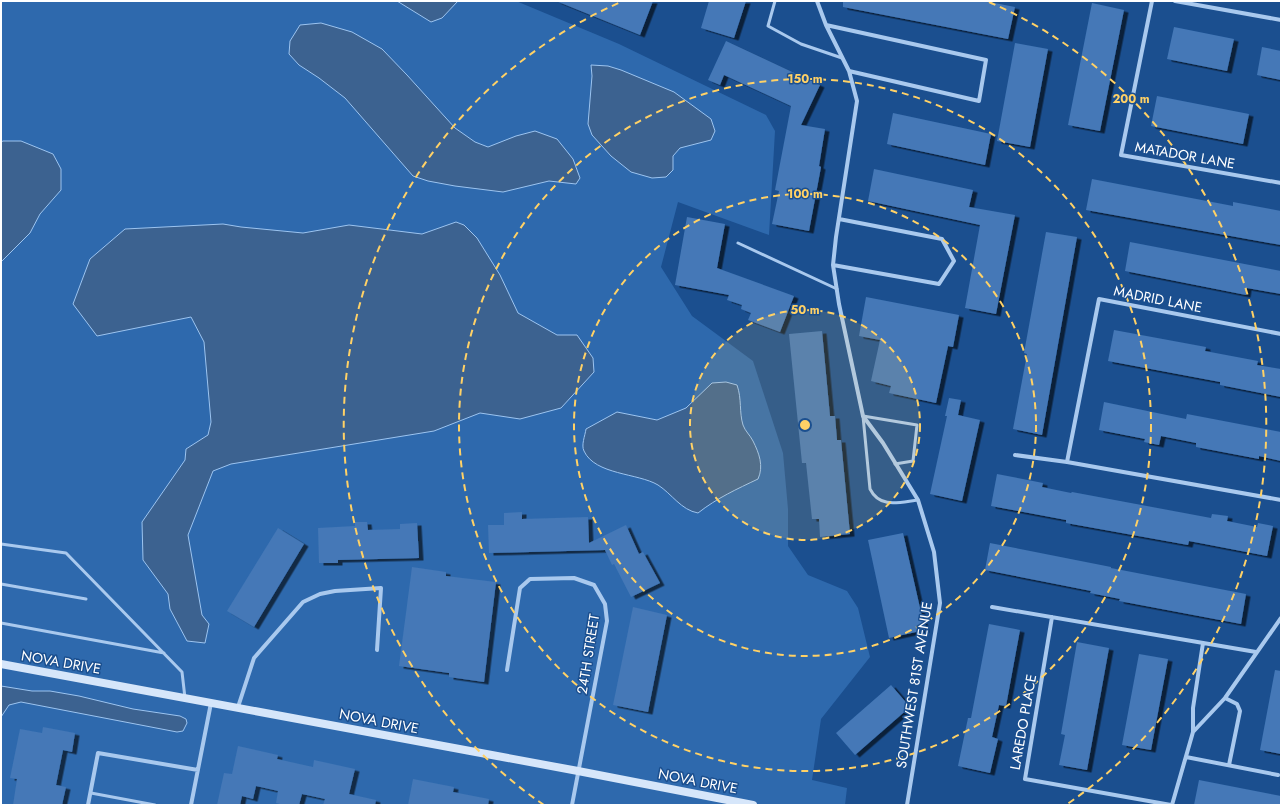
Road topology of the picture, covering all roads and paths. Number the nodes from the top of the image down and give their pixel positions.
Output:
1 (774, 1) edge
2 (817, 1) edge
3 (1152, 1) edge
4 (1175, 1) edge
5 (1281, 20) edge
6 (826, 25) junction
7 (842, 58) junction
8 (849, 70) junction
9 (1281, 183) edge
10 (839, 219) junction
11 (738, 243) dead end
12 (833, 265) junction
13 (837, 289) junction
14 (1281, 334) edge
15 (862, 416) junction
16 (1016, 455) dead end
17 (1067, 462) junction
18 (895, 464) junction
19 (918, 500) junction
20 (1281, 500) edge
21 (1, 544) edge
22 (1, 584) edge
23 (86, 599) dead end
24 (992, 607) dead end
25 (1052, 617) junction
26 (1281, 618) edge
27 (1, 623) edge
28 (1204, 643) junction
29 (377, 650) dead end
30 (1256, 652) junction
31 (164, 653) junction
32 (1, 664) edge
33 (507, 670) dead end
34 (186, 698) junction
35 (1225, 698) junction
36 (211, 703) junction
37 (238, 708) junction
38 (1193, 732) junction
39 (1186, 757) junction
40 (1229, 765) junction
41 (198, 770) junction
42 (578, 771) junction
43 (1278, 775) dead end
44 (91, 793) junction
45 (729, 803) edge
46 (88, 805) edge
47 (155, 805) edge
48 (191, 805) edge
49 (572, 805) edge
50 (752, 805) edge
51 (907, 805) edge
52 (1171, 805) edge

1 - 7 lane
2 - 6 street, SOUTHWEST 81ST AVENUE
3 - 9 street, MATADOR LANE
4 - 5 street
6 - 7 street, SOUTHWEST 81ST AVENUE
6 - 8 street
7 - 8 street, SOUTHWEST 81ST AVENUE
8 - 10 street, SOUTHWEST 81ST AVENUE
10 - 12 street, SOUTHWEST 81ST AVENUE
10 - 12 street
11 - 13 lane
12 - 13 street, SOUTHWEST 81ST AVENUE
13 - 15 street, SOUTHWEST 81ST AVENUE
14 - 17 street, MADRID LANE
15 - 18 street, SOUTHWEST 81ST AVENUE
15 - 18 lane
15 - 19 lane
16 - 17 street
17 - 20 street
18 - 19 street, SOUTHWEST 81ST AVENUE
19 - 51 street, SOUTHWEST 81ST AVENUE
21 - 31 lane
22 - 23 lane
24 - 25 street
25 - 28 street
25 - 52 street, LAREDO PLACE
26 - 30 street
27 - 31 lane
28 - 30 street
28 - 38 street
29 - 37 street
30 - 35 street
31 - 34 lane
32 - 34 street, NOVA DRIVE
33 - 42 street, 24TH STREET
34 - 36 street, NOVA DRIVE
35 - 38 street
35 - 40 street
36 - 37 street, NOVA DRIVE
36 - 41 street
37 - 42 street, NOVA DRIVE
38 - 39 street
39 - 40 street
39 - 52 street
40 - 43 street
41 - 44 street
41 - 48 street
42 - 45 street, NOVA DRIVE
42 - 49 street
44 - 46 street
44 - 47 lane
45 - 50 street, NOVA DRIVE

